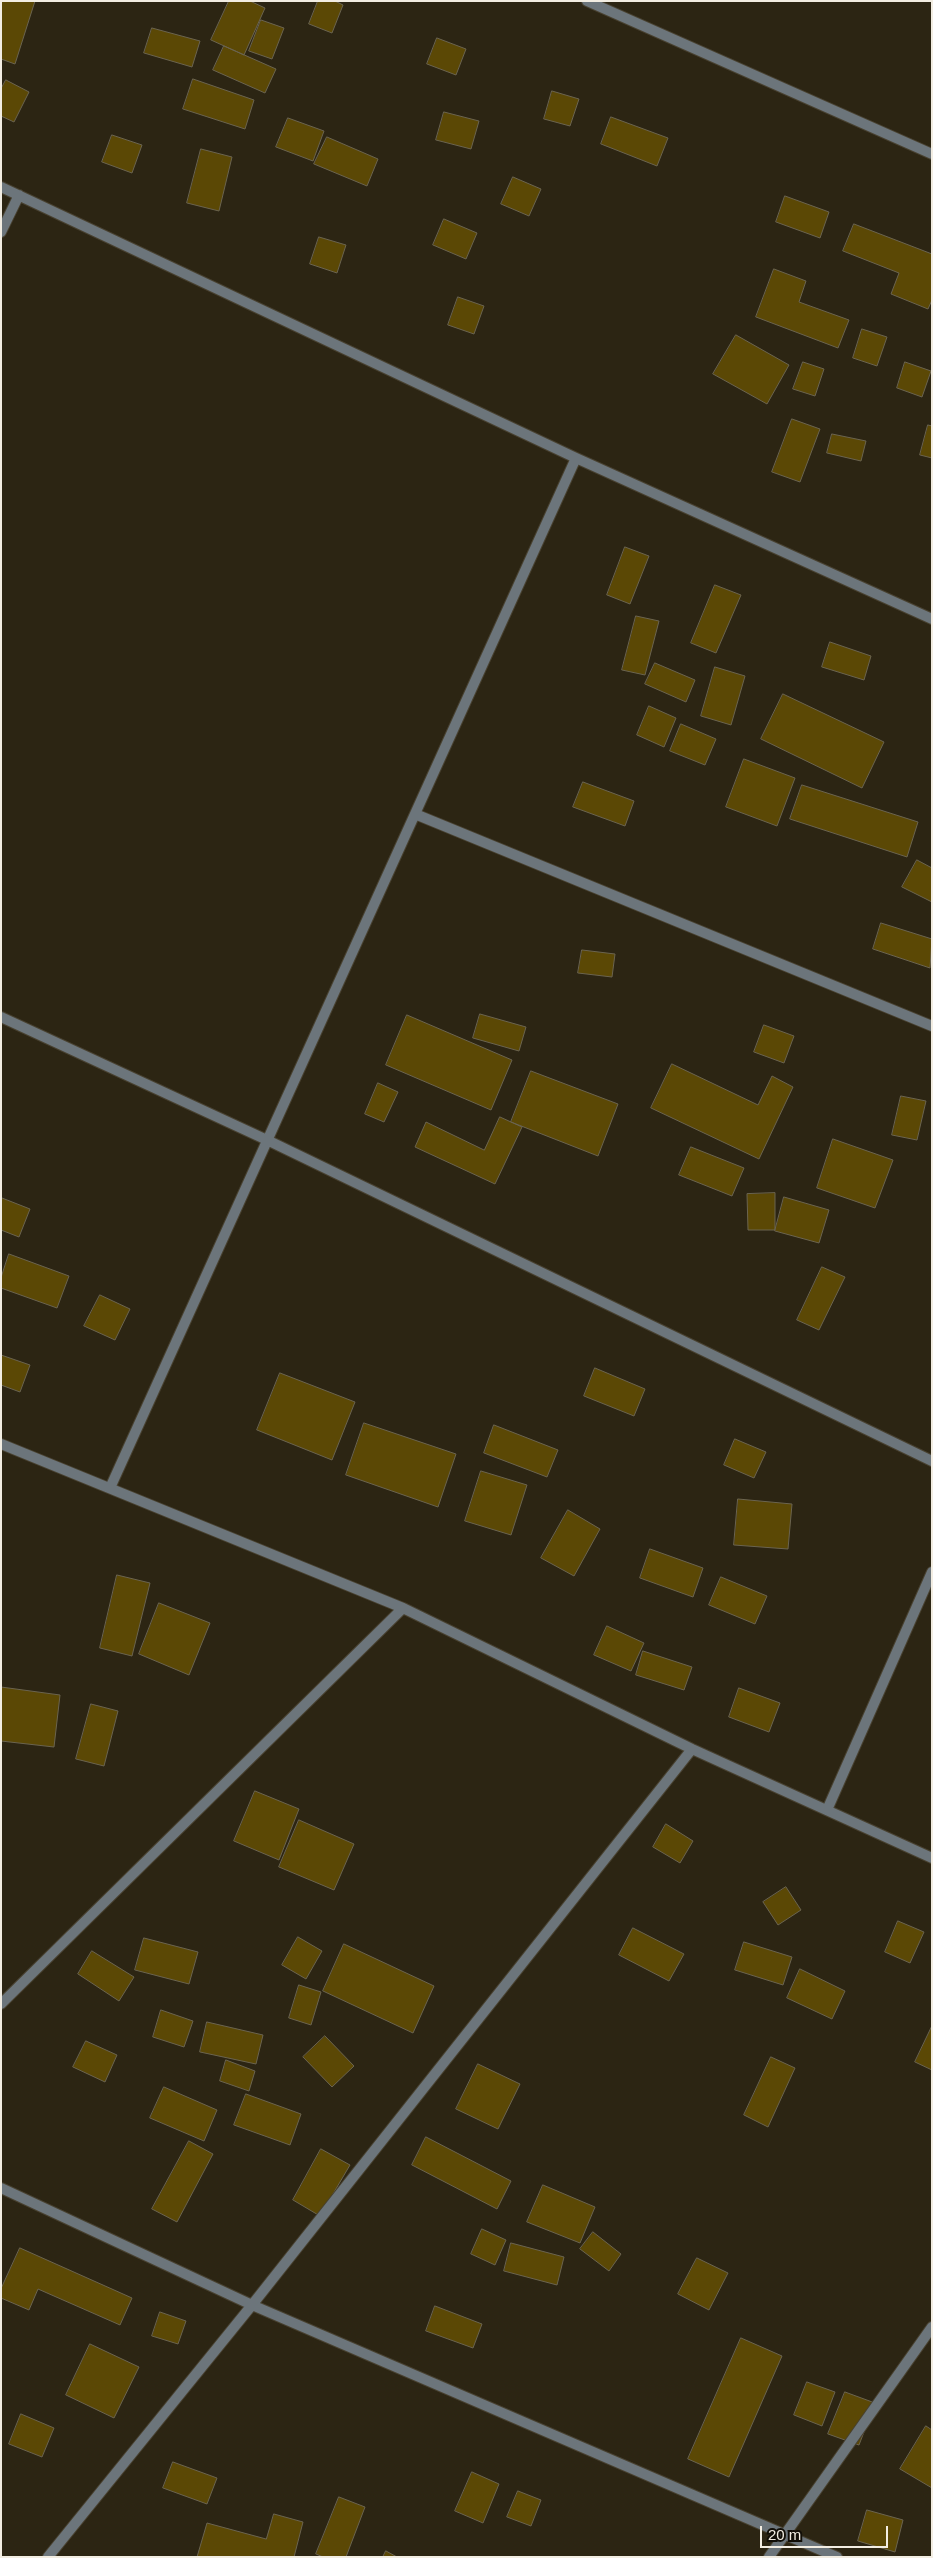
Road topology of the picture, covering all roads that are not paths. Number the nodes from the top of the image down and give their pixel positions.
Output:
1 (587, 1) edge
2 (932, 154) edge
3 (1, 187) edge
4 (19, 196) junction
5 (1, 232) edge
6 (576, 458) junction
7 (932, 619) edge
8 (414, 814) junction
9 (1, 1017) edge
10 (932, 1026) edge
11 (267, 1140) junction
12 (1, 1444) edge
13 (932, 1461) edge
14 (110, 1488) junction
15 (932, 1572) edge
16 (403, 1608) junction
17 (692, 1749) junction
18 (827, 1810) junction
19 (932, 1858) edge
20 (1, 2004) edge
21 (1, 2188) edge
22 (252, 2305) junction
23 (932, 2327) edge
24 (786, 2533) junction
25 (48, 2557) edge
26 (769, 2557) edge
27 (837, 2557) edge

1 - 2 street
3 - 4 street
4 - 5 street
4 - 6 street
6 - 7 street
6 - 8 street
8 - 10 street
8 - 11 street
9 - 11 street
11 - 13 street
11 - 14 street
12 - 14 street
14 - 16 street
15 - 18 street
16 - 17 street
16 - 20 street
17 - 18 street
17 - 22 street
18 - 19 street
21 - 22 street
22 - 24 street
22 - 25 street
23 - 24 street
24 - 26 street
24 - 27 street

